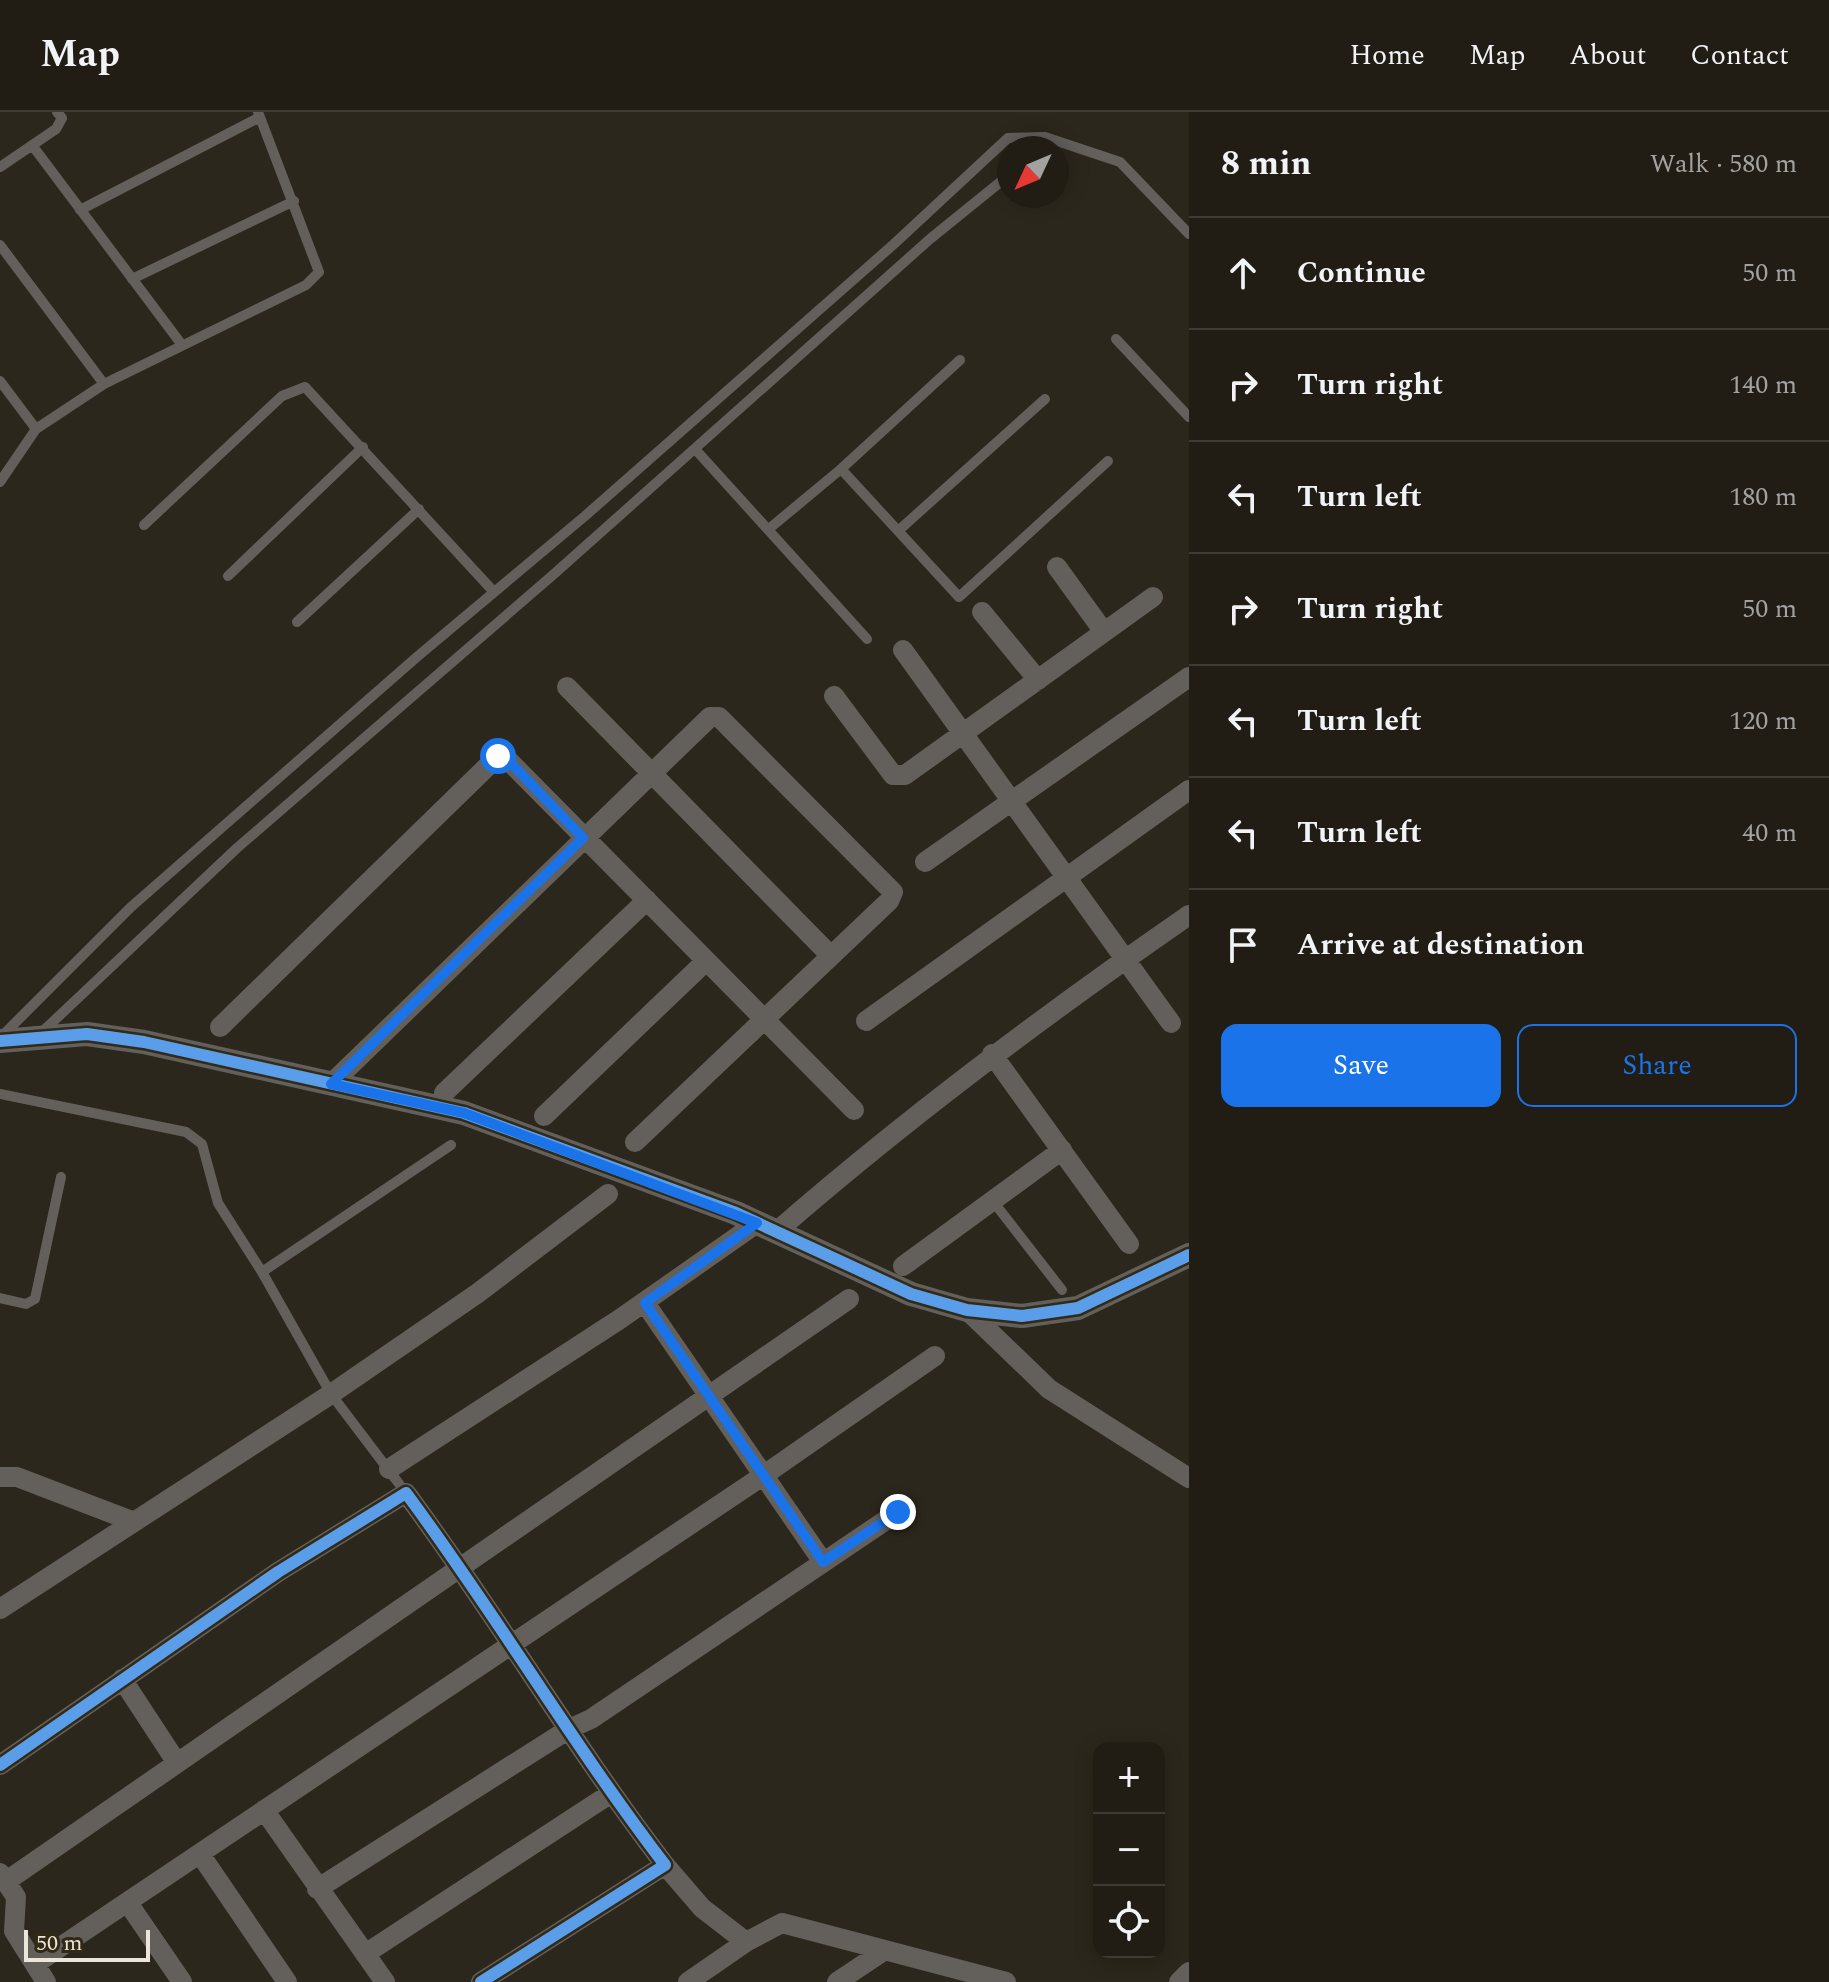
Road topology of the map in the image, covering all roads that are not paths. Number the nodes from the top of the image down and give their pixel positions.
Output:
1 (57, 112) edge
2 (259, 114) edge
3 (32, 145) junction
4 (1069, 145) edge
5 (997, 148) edge
6 (0, 167) edge
7 (997, 185) edge
8 (294, 201) junction
9 (80, 210) junction
10 (1189, 234) edge
11 (0, 245) edge
12 (132, 279) junction
13 (1116, 339) dead end
14 (182, 345) junction
15 (960, 360) dead end
16 (0, 381) edge
17 (104, 384) junction
18 (1045, 399) dead end
19 (1189, 417) edge
20 (36, 429) junction
21 (363, 447) junction
22 (695, 449) junction
23 (1108, 461) dead end
24 (841, 469) junction
25 (0, 482) edge
26 (419, 509) junction
27 (144, 525) dead end
28 (770, 528) junction
29 (898, 531) junction
30 (1057, 567) dead end
31 (228, 576) dead end
32 (494, 592) junction
33 (1153, 597) dead end
34 (982, 612) dead end
35 (297, 622) dead end
36 (1104, 632) junction
37 (867, 639) dead end
38 (903, 650) dead end
39 (1189, 677) edge
40 (1038, 680) junction
41 (567, 687) dead end
42 (834, 696) dead end
43 (964, 732) junction
44 (650, 772) junction
45 (1189, 790) edge
46 (1011, 801) junction
47 (583, 838) junction
48 (925, 862) dead end
49 (1066, 881) junction
50 (647, 900) junction
51 (1189, 915) edge
52 (831, 956) junction
53 (1126, 959) junction
54 (706, 961) junction
55 (765, 1020) junction
56 (866, 1021) dead end
57 (1171, 1023) dead end
58 (220, 1027) dead end
59 (35, 1038) junction
60 (0, 1039) edge
61 (992, 1054) junction
62 (331, 1084) junction
63 (444, 1093) dead end
64 (0, 1094) edge
65 (854, 1110) dead end
66 (544, 1116) dead end
67 (635, 1142) dead end
68 (451, 1145) dead end
69 (1062, 1150) junction
70 (61, 1177) dead end
71 (608, 1194) dead end
72 (992, 1200) junction
73 (767, 1227) junction
74 (1129, 1244) dead end
75 (1189, 1255) edge
76 (903, 1266) dead end
77 (262, 1272) junction
78 (1062, 1290) dead end
79 (0, 1298) edge
80 (849, 1299) dead end
81 (645, 1303) junction
82 (967, 1310) junction
83 (935, 1356) dead end
84 (331, 1394) junction
85 (709, 1398) junction
86 (389, 1469) junction
87 (764, 1475) junction
88 (0, 1477) edge
89 (1189, 1478) edge
90 (406, 1493) junction
91 (898, 1512) dead end
92 (132, 1521) junction
93 (823, 1562) junction
94 (460, 1566) junction
95 (0, 1609) edge
96 (511, 1644) junction
97 (122, 1679) junction
98 (569, 1729) junction
99 (177, 1763) junction
100 (0, 1765) edge
101 (610, 1794) junction
102 (264, 1810) junction
103 (200, 1854) junction
104 (665, 1865) junction
105 (4, 1877) edge
106 (317, 1889) junction
107 (128, 1903) junction
108 (7, 1935) edge
109 (746, 1942) junction
110 (882, 1952) junction
111 (365, 1954) junction
112 (35, 1964) junction
113 (1189, 1972) edge
114 (379, 1980) edge
115 (994, 1980) edge
116 (46, 1982) edge
117 (182, 1982) edge
118 (287, 1982) edge
119 (481, 1982) edge
120 (688, 1982) edge
121 (837, 1982) edge
122 (1179, 1982) edge

1 - 3 lane
2 - 8 lane
2 - 9 lane
3 - 6 lane
3 - 9 lane
4 - 10 lane
5 - 32 lane
7 - 22 lane
8 - 12 lane
8 - 14 lane
9 - 12 lane
11 - 17 lane
12 - 14 lane
13 - 19 lane
14 - 17 lane
15 - 24 lane
16 - 20 lane
17 - 20 lane
18 - 29 lane
20 - 25 lane
21 - 26 lane
21 - 27 lane
21 - 31 lane
22 - 28 lane
22 - 59 lane
23 - 29 lane
24 - 28 lane
24 - 29 lane
26 - 32 lane
26 - 35 lane
28 - 37 lane
30 - 36 street
32 - 60 lane
33 - 36 street
34 - 40 street
36 - 40 street
38 - 43 street
39 - 46 street
40 - 43 street
41 - 44 street
42 - 43 street
43 - 46 street
44 - 47 street
44 - 52 street
44 - 52 street
45 - 49 street
46 - 48 street
46 - 49 street
47 - 50 street
47 - 58 street
47 - 62 street
49 - 53 street
49 - 56 street
50 - 54 street
50 - 63 street
51 - 53 street
52 - 55 street
53 - 57 street
53 - 61 street
54 - 55 street
54 - 66 street
55 - 65 street
55 - 67 street
59 - 60 street
59 - 62 street
61 - 69 street
61 - 73 street
62 - 73 street
64 - 77 lane
68 - 77 lane
69 - 72 street
69 - 74 street
70 - 79 lane
71 - 84 street
72 - 76 street
72 - 78 lane
73 - 81 street
73 - 82 street
75 - 82 street
77 - 84 lane
80 - 85 street
81 - 85 street
81 - 86 street
82 - 89 street
83 - 87 street
84 - 86 lane
84 - 92 street
85 - 87 street
85 - 94 street
86 - 90 lane
87 - 93 street
87 - 96 street
88 - 92 street
90 - 94 street
90 - 97 street
91 - 93 street
92 - 95 street
93 - 98 street
94 - 96 street
94 - 99 street
96 - 98 street
96 - 102 street
97 - 99 street
97 - 100 street
98 - 101 street
98 - 106 street
99 - 105 street
101 - 104 street
101 - 111 street
102 - 103 street
102 - 106 street
103 - 107 street
103 - 118 street
104 - 109 street
104 - 119 street
105 - 108 street
106 - 111 street
107 - 112 street
107 - 117 street
108 - 112 street
109 - 110 street
109 - 120 street
110 - 115 street
110 - 121 street
111 - 114 street
112 - 116 street
113 - 122 street

